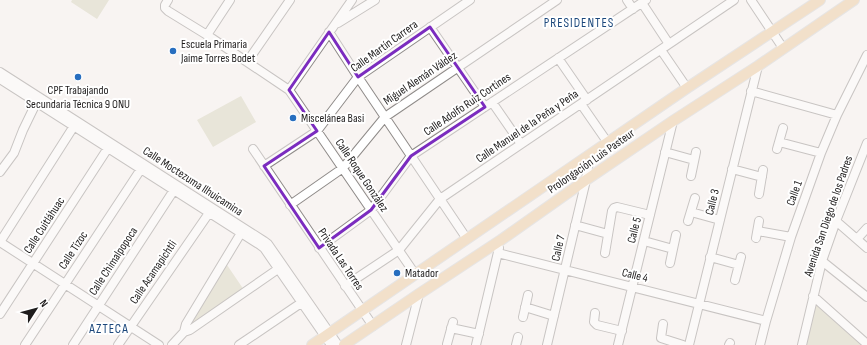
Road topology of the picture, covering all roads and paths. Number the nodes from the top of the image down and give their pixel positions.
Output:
1 (168, 0) edge
2 (230, 0) edge
3 (290, 0) edge
4 (352, 0) edge
5 (375, 0) edge
6 (455, 0) edge
7 (470, 0) edge
8 (557, 0) edge
9 (627, 0) edge
10 (734, 0) edge
11 (751, 0) edge
12 (820, 0) edge
13 (854, 0) edge
14 (644, 1) edge
15 (843, 3) edge
16 (460, 7) junction
17 (633, 9) junction
18 (430, 28) junction
19 (332, 29) junction
20 (772, 31) junction
21 (206, 35) junction
22 (670, 44) junction
23 (784, 48) junction
24 (661, 50) junction
25 (867, 55) edge
26 (558, 58) junction
27 (247, 62) junction
28 (758, 66) junction
29 (458, 67) junction
30 (0, 72) edge
31 (358, 77) junction
32 (1, 82) edge
33 (687, 88) junction
34 (289, 90) junction
35 (751, 91) junction
36 (38, 99) junction
37 (584, 102) junction
38 (488, 105) junction
39 (837, 115) junction
40 (385, 116) junction
41 (672, 121) junction
42 (74, 126) junction
43 (783, 128) dead end
44 (317, 131) junction
45 (608, 143) junction
46 (867, 143) edge
47 (521, 144) junction
48 (108, 148) junction
49 (253, 149) dead end
50 (665, 152) junction
51 (821, 153) junction
52 (590, 155) junction
53 (865, 155) edge
54 (411, 156) junction
55 (264, 166) junction
56 (343, 168) junction
57 (141, 169) junction
58 (732, 169) junction
59 (0, 172) edge
60 (691, 176) dead end
61 (586, 180) junction
62 (174, 190) junction
63 (759, 194) dead end
64 (695, 198) dead end
65 (440, 199) junction
66 (290, 205) junction
67 (371, 210) junction
68 (209, 212) junction
69 (691, 212) junction
70 (650, 215) junction
71 (720, 220) junction
72 (688, 221) dead end
73 (836, 221) junction
74 (759, 222) dead end
75 (575, 225) junction
76 (867, 228) edge
77 (241, 233) junction
78 (608, 234) junction
79 (676, 235) dead end
80 (790, 237) junction
81 (467, 239) junction
82 (857, 239) junction
83 (501, 240) junction
84 (644, 241) junction
85 (0, 242) edge
86 (319, 248) junction
87 (867, 248) edge
88 (673, 249) junction
89 (399, 250) junction
90 (498, 253) junction
91 (605, 253) dead end
92 (710, 257) junction
93 (822, 261) junction
94 (34, 263) junction
95 (670, 263) dead end
96 (278, 269) junction
97 (565, 270) junction
98 (416, 274) junction
99 (735, 280) dead end
100 (65, 284) junction
101 (345, 286) junction
102 (632, 287) junction
103 (419, 294) junction
104 (528, 295) dead end
105 (813, 296) junction
106 (867, 297) edge
107 (301, 303) junction
108 (699, 304) junction
109 (98, 305) junction
110 (525, 307) junction
111 (362, 310) junction
112 (595, 313) dead end
113 (0, 314) edge
114 (554, 316) junction
115 (523, 317) dead end
116 (766, 321) junction
117 (663, 324) dead end
118 (131, 326) junction
119 (373, 326) junction
120 (622, 331) junction
121 (184, 332) junction
122 (479, 334) junction
123 (327, 335) junction
124 (447, 344) edge
125 (867, 344) edge
126 (25, 345) edge
127 (73, 345) edge
128 (118, 345) edge
129 (159, 345) edge
130 (172, 345) edge
131 (239, 345) edge
132 (312, 345) edge
133 (331, 345) edge
134 (338, 345) edge
135 (344, 345) edge
136 (406, 345) edge
137 (476, 345) edge
138 (547, 345) edge
139 (618, 345) edge
140 (683, 345) edge
141 (689, 345) edge
142 (760, 345) edge
143 (802, 345) edge

1 - 21 street
2 - 21 street
3 - 27 street
4 - 19 street
5 - 19 street
6 - 16 street
7 - 16 street, Calle Martín Carrera
8 - 29 street, Miguel Alemán Váldez
9 - 17 street
10 - 22 street, Calle Manuel de la Peña y Peña
11 - 20 street
12 - 20 main road, Prolongación Luis Pasteur
13 - 15 main road, Prolongación Luis Pasteur
14 - 17 street, Calle Adolfo Ruiz Cortines
14 - 22 street
15 - 23 main road, Prolongación Luis Pasteur
16 - 18 street, Calle Martín Carrera
17 - 26 street, Calle Adolfo Ruiz Cortines
18 - 29 street
18 - 31 street, Calle Martín Carrera
19 - 31 street
19 - 34 street
20 - 23 street
20 - 33 main road, Prolongación Luis Pasteur
21 - 27 street
22 - 24 street, Calle Manuel de la Peña y Peña
23 - 28 main road, Prolongación Luis Pasteur
24 - 33 street
24 - 37 street, Calle Manuel de la Peña y Peña
25 - 39 street, Calle 1
26 - 37 street
26 - 38 street, Calle Adolfo Ruiz Cortines
27 - 34 street
28 - 35 street, Calle 3
28 - 41 main road, Prolongación Luis Pasteur
29 - 38 street
29 - 40 street, Miguel Alemán Váldez
30 - 36 street, Calle Moctezuma Ilhuicamina
31 - 40 street
31 - 44 street, Calle Martín Carrera
32 - 36 street, Calle Moctezuma Ilhuicamina
33 - 45 main road, Prolongación Luis Pasteur
34 - 44 street, Calle Roque González
35 - 39 street
35 - 58 street, Calle 3
36 - 42 street, Calle Moctezuma Ilhuicamina
36 - 59 street
36 - 123 street, Calle Moctezuma Ilhuicamina
37 - 45 street
37 - 47 street, Calle Manuel de la Peña y Peña
38 - 47 street
38 - 54 street, Calle Adolfo Ruiz Cortines
39 - 51 street, Calle 1
40 - 54 street
40 - 56 street, Miguel Alemán Váldez
41 - 50 street, Calle 5
41 - 61 main road, Prolongación Luis Pasteur
42 - 48 street, Calle Moctezuma Ilhuicamina
42 - 85 street
43 - 51 street
44 - 55 street, Calle Martín Carrera
44 - 56 street, Calle Roque González
45 - 52 main road, Prolongación Luis Pasteur
46 - 53 street, Avenida San Diego de los Padres
47 - 65 street, Calle Manuel de la Peña y Peña
48 - 57 street, Calle Moctezuma Ilhuicamina
48 - 94 street, Calle Cuitláhuac
49 - 55 street, Privada Las Torres
50 - 60 street
50 - 70 street, Calle 5
51 - 80 street, Calle 1
52 - 61 street, Calle 7
52 - 81 main road, Prolongación Luis Pasteur
53 - 73 street, Avenida San Diego de los Padres
54 - 65 street
54 - 67 street, Calle Adolfo Ruiz Cortines
55 - 66 street, Privada Las Torres
56 - 66 street, Miguel Alemán Váldez
56 - 67 street, Calle Roque González
57 - 62 street, Calle Moctezuma Ilhuicamina
57 - 100 street, Calle Tízoc
58 - 63 street
58 - 71 street, Calle 3
61 - 75 street, Calle 7
61 - 83 main road, Prolongación Luis Pasteur
62 - 68 street, Calle Moctezuma Ilhuicamina
62 - 109 street, Calle Chimalpopoca
64 - 69 street
65 - 81 street
65 - 89 street, Calle Manuel de la Peña y Peña
66 - 86 street, Privada Las Torres
67 - 86 street, Calle Adolfo Ruiz Cortines
67 - 89 street, Calle Roque González
68 - 77 street, Calle Moctezuma Ilhuicamina
68 - 118 street, Calle Acamapichtli
69 - 71 street
69 - 72 street
70 - 78 street
70 - 84 street, Calle 5
71 - 92 street, Calle 3
73 - 82 street
73 - 93 street, Avenida San Diego de los Padres
74 - 80 street
75 - 78 street
75 - 97 street, Calle 7
76 - 82 street
77 - 96 street, Calle Moctezuma Ilhuicamina
77 - 121 street
78 - 91 street
79 - 88 street
80 - 116 street, Calle 1
81 - 98 main road, Prolongación Luis Pasteur
82 - 87 street
83 - 90 street
83 - 103 main road, Prolongación Luis Pasteur
84 - 88 street
84 - 102 street, Calle 5
85 - 94 street
86 - 101 street, Privada Las Torres
88 - 95 street
89 - 98 street, Calle Roque González
89 - 101 street, Calle Manuel de la Peña y Peña
90 - 97 street, Calle 4
90 - 122 street
92 - 99 street
92 - 108 street, Calle 3
93 - 105 street, Avenida San Diego de los Padres
93 - 106 street
94 - 100 street
94 - 113 street, Calle Cuitláhuac
96 - 107 street, Calle Moctezuma Ilhuicamina
96 - 121 street
97 - 102 street, Calle 4
97 - 114 street, Calle 7
98 - 111 main road, Prolongación Luis Pasteur
100 - 109 street
100 - 126 street, Calle Tízoc
101 - 111 street, Privada Las Torres
102 - 108 street, Calle 4
102 - 120 street, Calle 5
103 - 119 main road, Prolongación Luis Pasteur
103 - 136 street
104 - 110 street
105 - 125 street
105 - 143 street, Avenida San Diego de los Padres
107 - 123 street, Calle Moctezuma Ilhuicamina
107 - 131 street
108 - 116 street, Calle 4
108 - 141 street, Calle 3
109 - 118 street
109 - 127 street, Calle Chimalpopoca
110 - 114 street
110 - 115 street
111 - 119 street, Privada Las Torres
111 - 123 main road, Prolongación Luis Pasteur
112 - 120 street
114 - 138 street, Calle 7
116 - 142 street, Calle 1
117 - 140 street
118 - 128 street, Calle Acamapichtli
118 - 129 street
119 - 135 main road, Prolongación Luis Pasteur
120 - 139 street, Calle 5
121 - 130 street
122 - 124 street
122 - 137 street
123 - 132 main road, Prolongación Luis Pasteur
123 - 133 street, Calle Moctezuma Ilhuicamina
123 - 134 street, Calle Moctezuma Ilhuicamina

